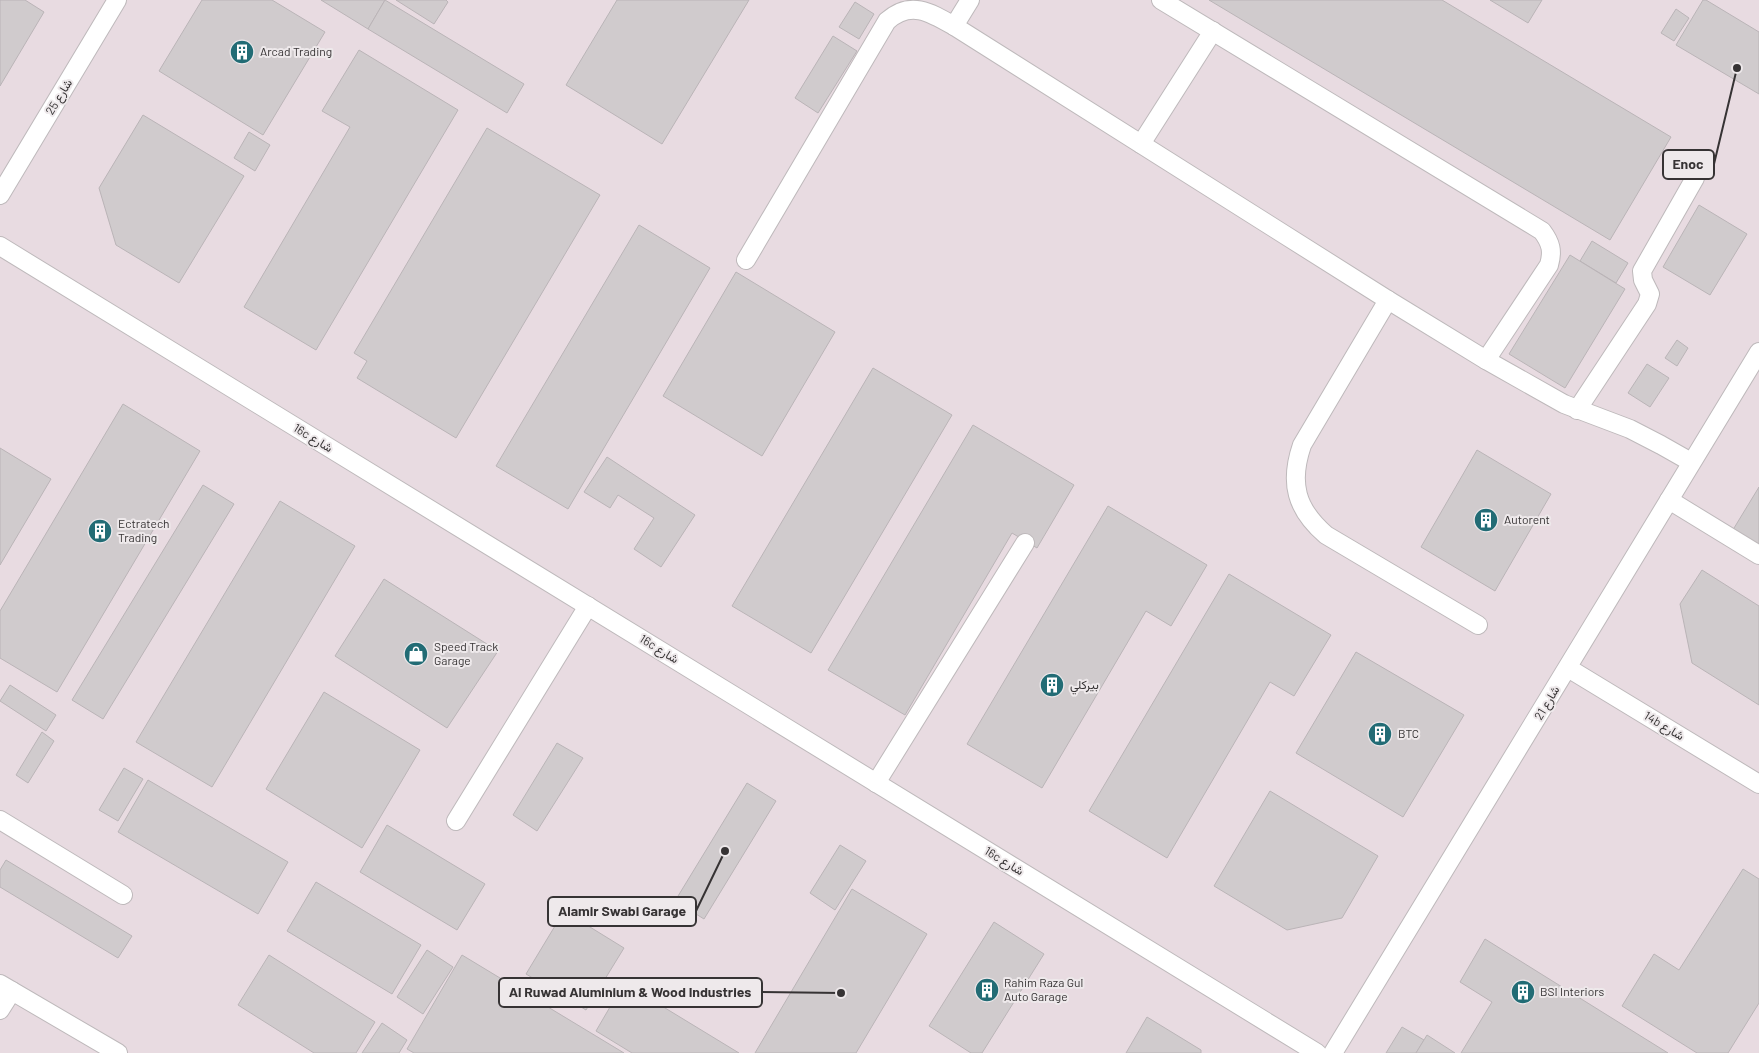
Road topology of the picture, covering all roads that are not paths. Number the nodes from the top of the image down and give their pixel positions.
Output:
1 (117, 0) edge
2 (970, 0) edge
3 (1161, 0) edge
4 (954, 26) junction
5 (1213, 31) junction
6 (1141, 144) junction
7 (1695, 178) dead end
8 (0, 195) edge
9 (0, 246) edge
10 (746, 260) dead end
11 (1388, 300) junction
12 (1759, 352) edge
13 (1486, 360) junction
14 (1577, 410) junction
15 (1691, 462) junction
16 (1669, 500) junction
17 (1025, 543) dead end
18 (1759, 555) edge
19 (588, 606) junction
20 (1478, 625) dead end
21 (1568, 668) junction
22 (876, 783) junction
23 (1759, 784) edge
24 (0, 820) edge
25 (456, 822) dead end
26 (123, 895) dead end
27 (6, 988) edge
28 (0, 1010) edge
29 (110, 1051) edge
30 (1317, 1053) edge
31 (1333, 1053) edge

1 - 8 lane, شارع 25
2 - 4 lane
3 - 5 lane
4 - 6 lane
4 - 10 lane
5 - 6 lane
5 - 13 lane
6 - 11 lane
7 - 14 lane
9 - 19 lane, 16c شارع
11 - 13 lane
11 - 20 lane
12 - 15 lane, شارع 21
13 - 14 lane
14 - 15 lane
15 - 16 lane, شارع 21
16 - 18 lane
16 - 21 lane, شارع 21
17 - 22 lane
19 - 22 lane, 16c شارع
19 - 25 lane
21 - 23 lane, 14b شارع
21 - 31 lane, شارع 21
22 - 30 lane, 16c شارع
24 - 26 lane
27 - 28 lane
27 - 29 lane

